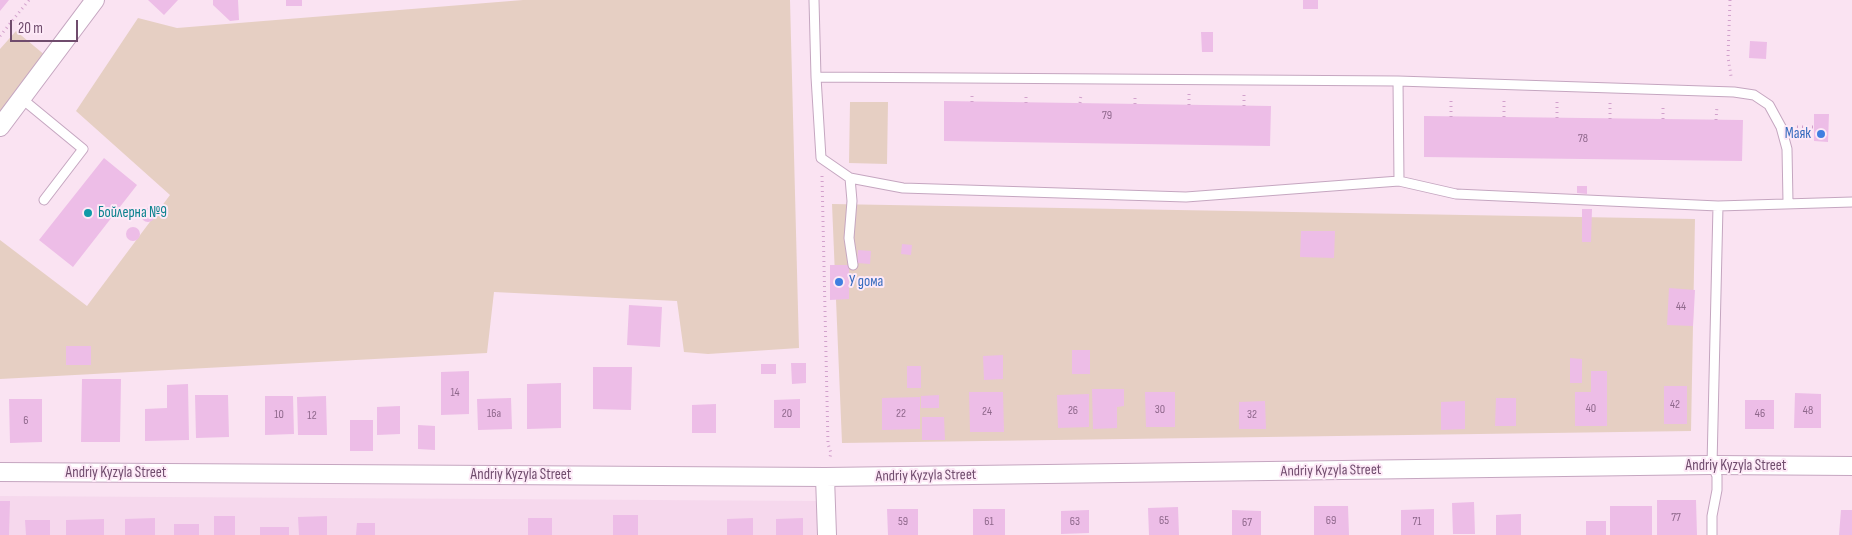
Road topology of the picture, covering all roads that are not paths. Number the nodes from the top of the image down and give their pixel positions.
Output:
1 (95, 0) edge
2 (814, 0) edge
3 (816, 77) junction
4 (1398, 81) junction
5 (21, 98) junction
6 (0, 126) edge
7 (850, 178) junction
8 (1400, 181) junction
9 (44, 200) dead end
10 (1788, 202) junction
11 (1852, 202) edge
12 (1718, 206) junction
13 (853, 265) dead end
14 (1712, 465) junction
15 (1852, 466) edge
16 (0, 472) edge
17 (825, 477) junction
18 (828, 535) edge
19 (1712, 535) edge

1 - 5 street
2 - 3 lane
3 - 4 lane
3 - 7 lane
4 - 8 lane
4 - 10 lane
5 - 6 street
5 - 9 lane
7 - 8 lane
7 - 13 lane
8 - 12 lane
10 - 11 lane
10 - 12 lane
12 - 14 lane
14 - 15 street, Andriy Kyzyla Street
14 - 17 street, Andriy Kyzyla Street
14 - 19 lane
16 - 17 street, Andriy Kyzyla Street
17 - 18 street

